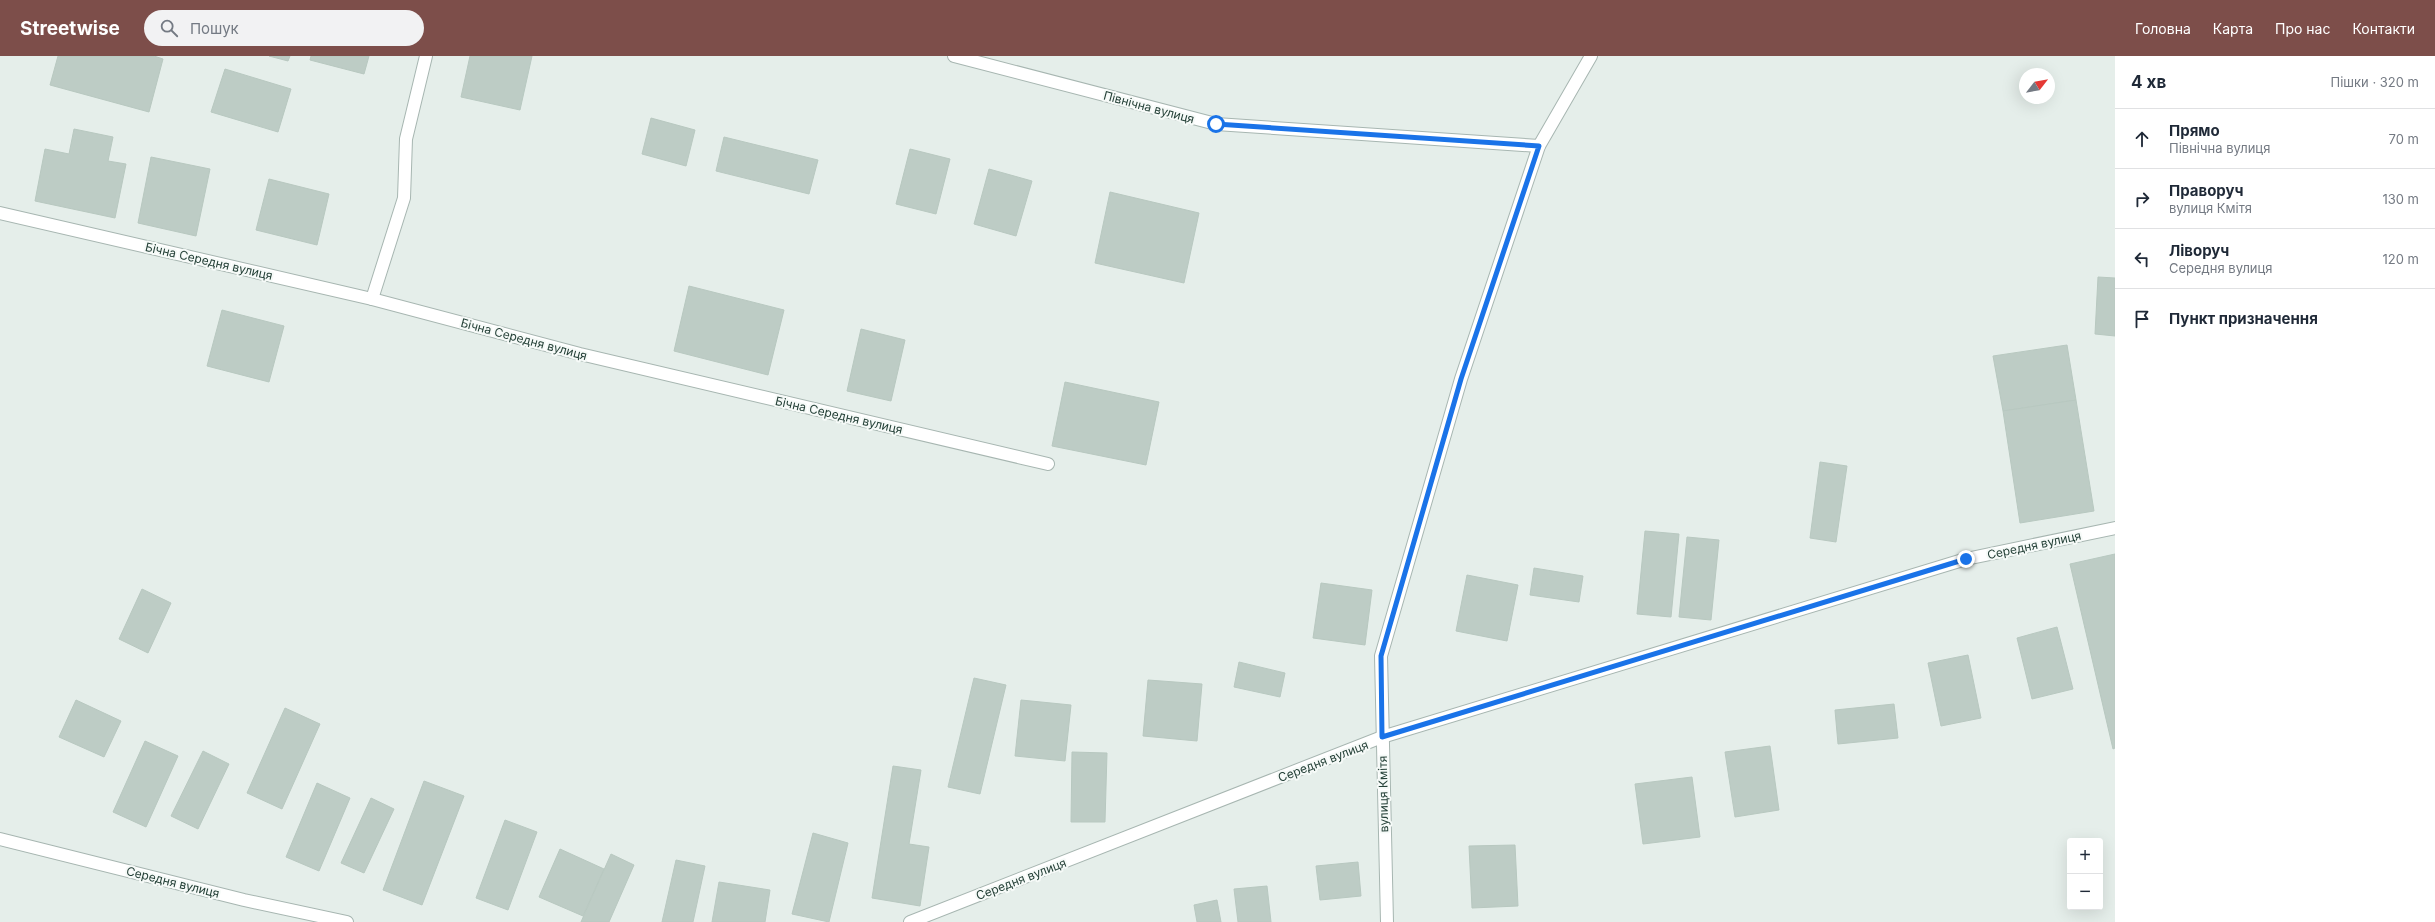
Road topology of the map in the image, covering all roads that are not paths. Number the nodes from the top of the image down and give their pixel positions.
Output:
1 (426, 56) edge
2 (954, 56) edge
3 (1591, 56) edge
4 (1539, 146) junction
5 (0, 213) edge
6 (372, 299) junction
7 (1048, 464) dead end
8 (2115, 528) edge
9 (1382, 737) junction
10 (0, 839) edge
11 (347, 922) edge
12 (910, 922) edge
13 (1387, 922) edge

1 - 6 street
2 - 4 street, Північна вулиця
3 - 4 street, вулиця Кмітя
4 - 9 street, вулиця Кмітя
5 - 6 street, Бічна Середня вулиця
6 - 7 street, Бічна Середня вулиця
8 - 9 street, Середня вулиця
9 - 12 street, Середня вулиця
9 - 13 street, вулиця Кмітя
10 - 11 street, Середня вулиця

